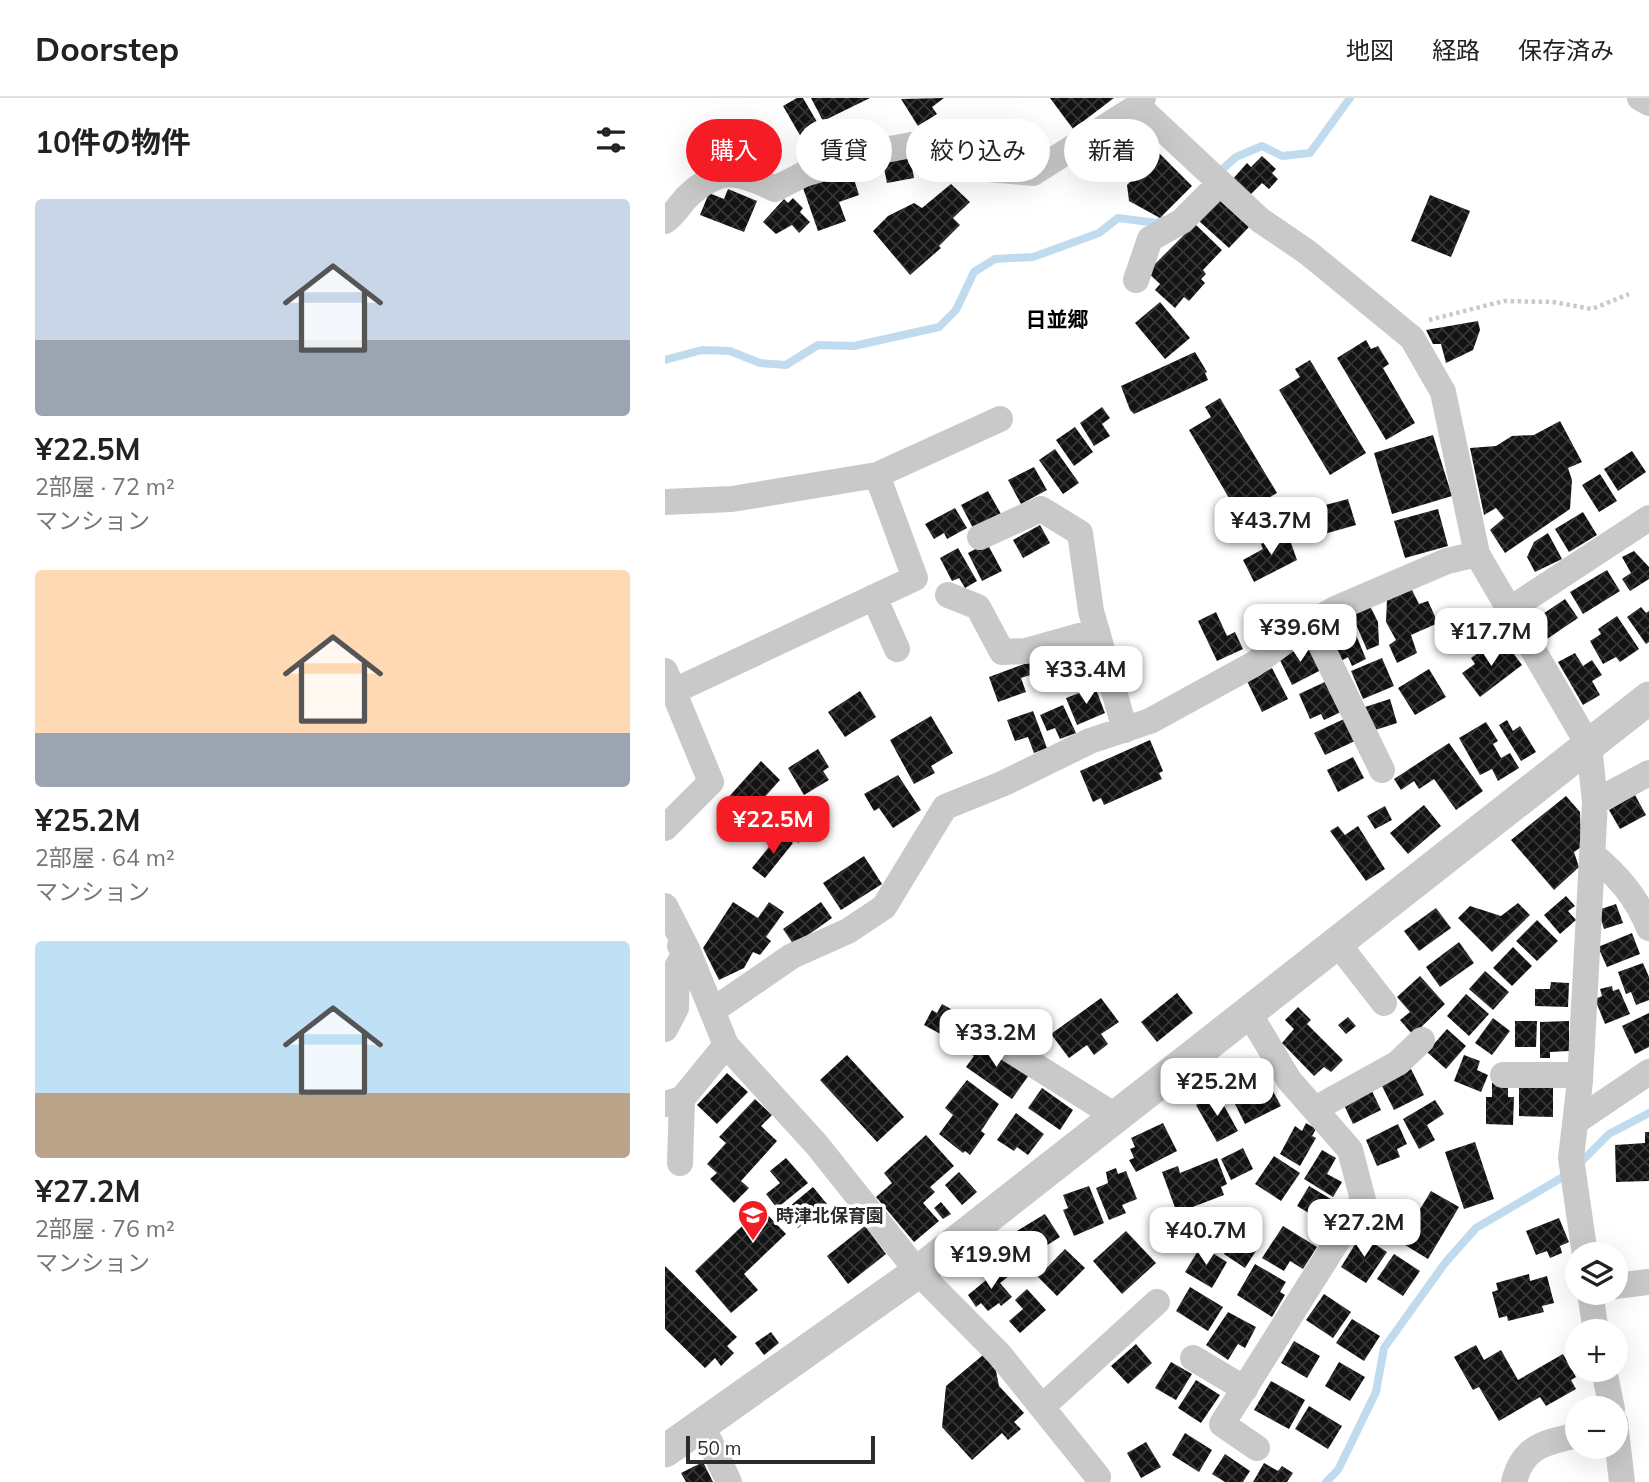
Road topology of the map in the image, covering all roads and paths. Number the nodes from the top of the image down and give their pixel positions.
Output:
1 (1640, 98) edge
2 (1141, 102) edge
3 (1649, 103) edge
4 (1212, 177) junction
5 (665, 221) edge
6 (1136, 280) dead end
7 (1629, 294) dead end
8 (1399, 327) junction
9 (1000, 419) dead end
10 (877, 475) junction
11 (665, 502) edge
12 (1649, 518) edge
13 (980, 537) dead end
14 (1478, 554) junction
15 (948, 595) dead end
16 (874, 597) junction
17 (1509, 610) junction
18 (1310, 622) junction
19 (1097, 631) junction
20 (897, 649) dead end
21 (669, 681) edge
22 (1649, 698) edge
23 (1125, 730) junction
24 (1589, 746) junction
25 (1382, 770) dead end
26 (1649, 773) edge
27 (1595, 802) junction
28 (665, 828) edge
29 (1592, 854) junction
30 (665, 906) edge
31 (1649, 928) edge
32 (1338, 944) junction
33 (676, 945) edge
34 (1384, 1003) dead end
35 (712, 1011) junction
36 (1250, 1015) junction
37 (665, 1029) edge
38 (983, 1033) dead end
39 (1422, 1040) dead end
40 (726, 1045) junction
41 (1649, 1072) edge
42 (1503, 1075) dead end
43 (1580, 1075) junction
44 (674, 1102) edge
45 (1315, 1109) junction
46 (1117, 1117) junction
47 (1575, 1122) junction
48 (680, 1163) dead end
49 (1583, 1242) edge
50 (918, 1272) junction
51 (1649, 1282) edge
52 (1628, 1284) edge
53 (1157, 1302) dead end
54 (1193, 1358) dead end
55 (1245, 1389) junction
56 (1042, 1407) junction
57 (702, 1425) junction
58 (1565, 1439) edge
59 (1257, 1448) dead end
60 (665, 1451) edge
61 (1620, 1459) edge
62 (1098, 1476) dead end
63 (729, 1482) edge
64 (1514, 1482) edge
65 (1622, 1482) edge

1 - 3 street
2 - 4 street
2 - 5 street
4 - 6 street
4 - 8 street
7 - 8 path
8 - 14 street
9 - 10 street
10 - 11 street
10 - 16 street
12 - 17 street
13 - 19 street
14 - 17 street
14 - 18 street
15 - 19 street
16 - 20 street
16 - 21 street
17 - 24 street
18 - 23 street
18 - 25 street
19 - 23 street
21 - 28 street
22 - 24 street
23 - 35 street
24 - 27 street
24 - 32 street
26 - 27 street
27 - 29 street
29 - 31 street
29 - 43 street
30 - 33 street
32 - 34 street
32 - 36 street
33 - 35 street
33 - 37 street
35 - 40 street
36 - 45 street
36 - 46 street
38 - 46 street
39 - 45 street
40 - 44 street
40 - 50 street
41 - 47 street
42 - 43 street
43 - 47 street
44 - 48 street
45 - 55 street
46 - 50 street
47 - 49 street
50 - 56 street
50 - 57 street
51 - 52 street
53 - 56 street
54 - 55 street
55 - 59 street
56 - 62 street
57 - 60 street
57 - 63 street
58 - 64 street
61 - 65 street

